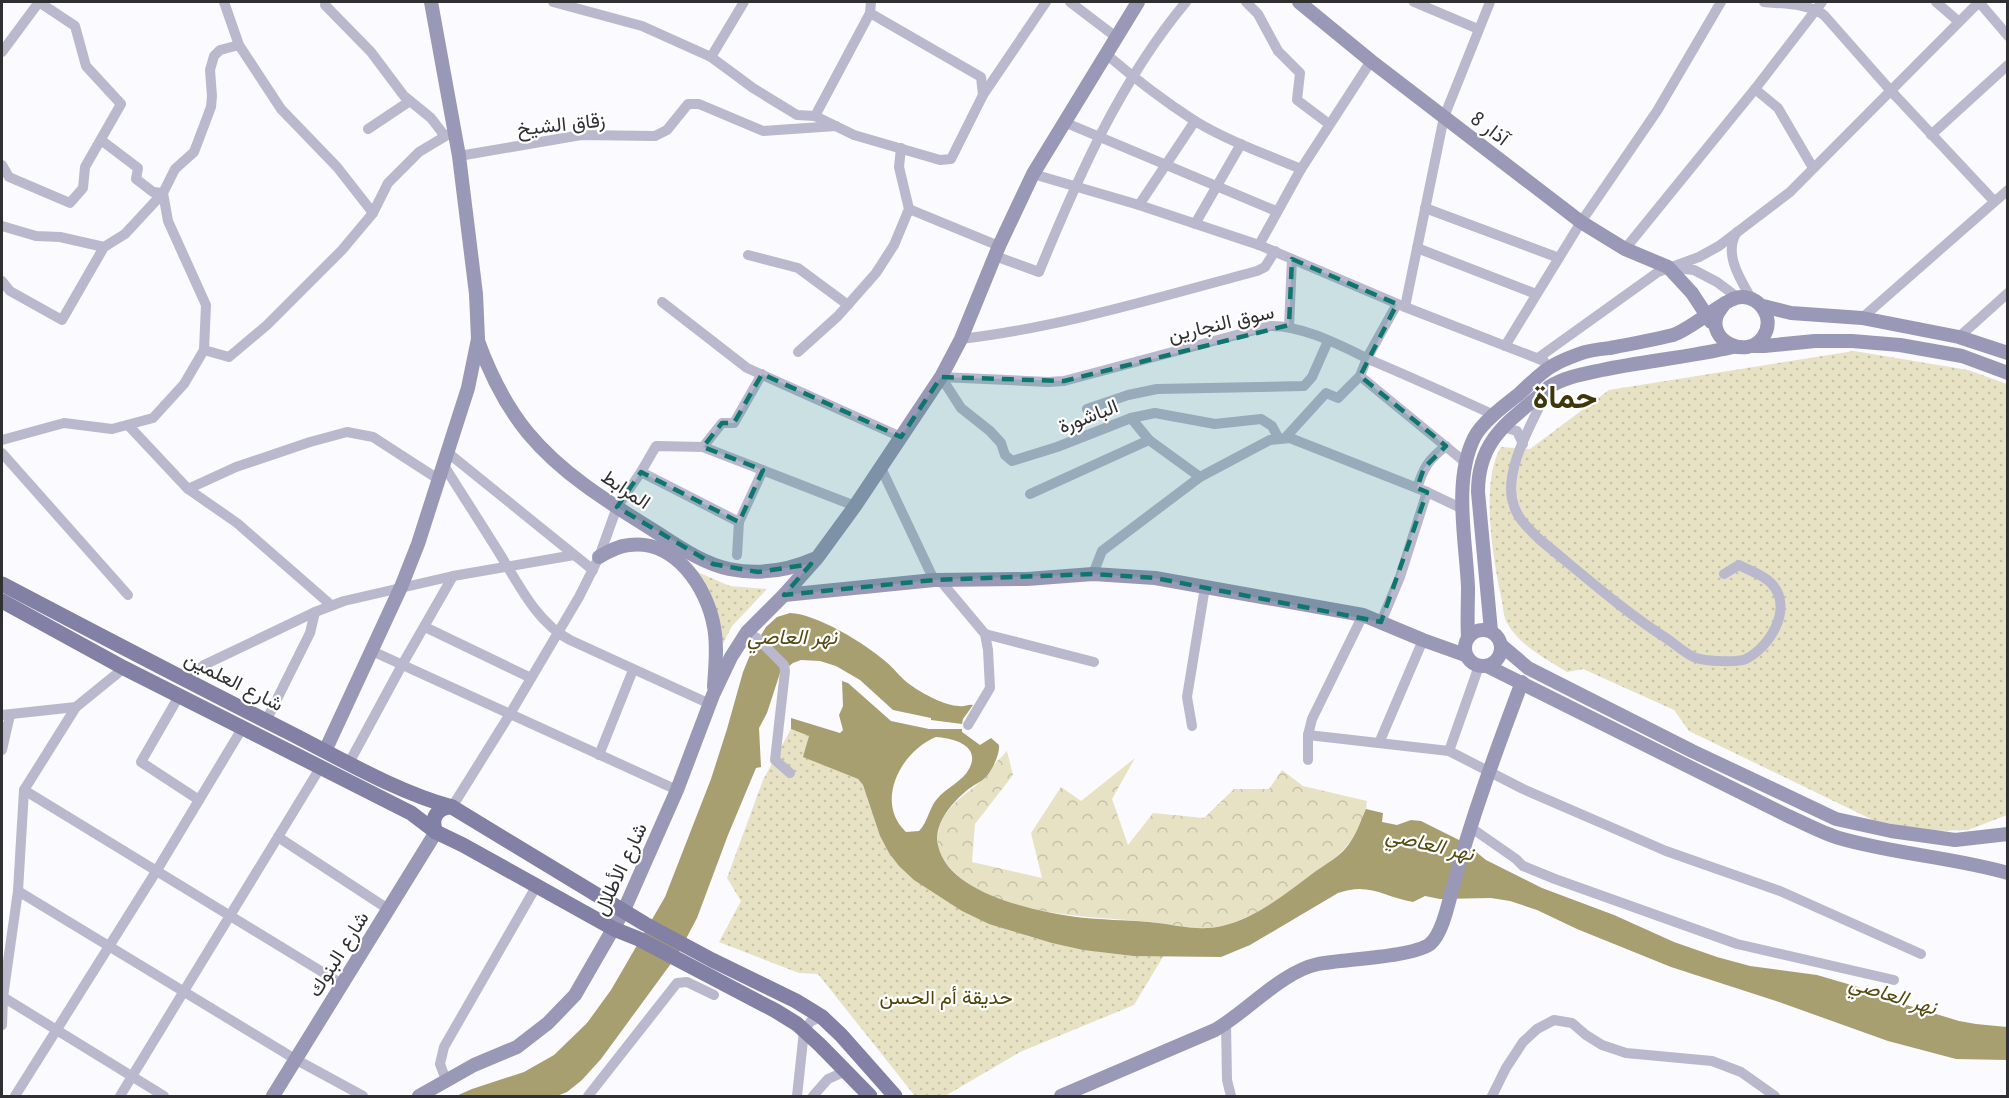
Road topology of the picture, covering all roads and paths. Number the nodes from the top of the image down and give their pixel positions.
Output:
1 (224, 2) edge
2 (431, 2) edge
3 (553, 2) edge
4 (744, 2) edge
5 (1046, 2) edge
6 (1070, 2) edge
7 (1138, 2) edge
8 (1186, 2) edge
9 (1246, 2) edge
10 (1299, 2) edge
11 (1414, 2) edge
12 (1490, 2) edge
13 (1721, 2) edge
14 (1764, 2) edge
15 (1936, 2) edge
16 (1979, 2) edge
17 (325, 5) dead end
18 (1819, 5) edge
19 (1313, 6) edge
20 (871, 7) edge
21 (1958, 21) junction
22 (1478, 29) junction
23 (2007, 36) edge
24 (1116, 37) junction
25 (239, 45) junction
26 (2, 52) edge
27 (1106, 54) junction
28 (711, 57) junction
29 (1371, 61) junction
30 (2007, 65) edge
31 (1132, 76) junction
32 (1755, 89) junction
33 (1891, 92) junction
34 (983, 95) junction
35 (410, 101) junction
36 (815, 116) junction
37 (1444, 117) junction
38 (1195, 121) junction
39 (1064, 122) junction
40 (1329, 124) junction
41 (837, 126) junction
42 (368, 129) dead end
43 (449, 133) junction
44 (1932, 135) junction
45 (1101, 138) junction
46 (101, 140) junction
47 (1241, 144) junction
48 (901, 148) junction
49 (459, 156) junction
50 (2, 165) edge
51 (1166, 165) junction
52 (1813, 168) junction
53 (1301, 169) junction
54 (1034, 174) junction
55 (1075, 185) junction
56 (1216, 186) junction
57 (2007, 190) edge
58 (163, 193) junction
59 (1994, 201) junction
60 (1139, 205) junction
61 (1425, 208) junction
62 (909, 209) junction
63 (1276, 211) junction
64 (373, 213) junction
65 (1581, 222) junction
66 (1195, 224) junction
67 (2, 226) edge
68 (1739, 229) junction
69 (1258, 245) junction
70 (104, 247) junction
71 (1417, 248) junction
72 (1625, 249) junction
73 (997, 251) junction
74 (1275, 251) junction
75 (748, 255) dead end
76 (1558, 258) junction
77 (1292, 259) junction
78 (1668, 267) junction
79 (2, 281) edge
80 (1692, 293) junction
81 (2007, 293) edge
82 (1536, 294) junction
83 (1744, 301) junction
84 (662, 302) dead end
85 (848, 305) junction
86 (1401, 305) junction
87 (1706, 314) junction
88 (1862, 318) junction
89 (1289, 327) junction
90 (1717, 330) junction
91 (1676, 334) junction
92 (1959, 337) junction
93 (478, 339) junction
94 (961, 339) junction
95 (1328, 341) junction
96 (1505, 346) junction
97 (1754, 346) junction
98 (1733, 347) junction
99 (204, 350) junction
100 (798, 352) dead end
101 (2007, 353) edge
102 (1367, 358) junction
103 (1538, 358) junction
104 (1552, 365) junction
105 (2007, 373) edge
106 (762, 374) junction
107 (1360, 376) junction
108 (941, 377) junction
109 (1549, 387) junction
110 (1087, 410) dead end
111 (1494, 415) junction
112 (1131, 418) junction
113 (128, 424) junction
114 (1503, 427) junction
115 (901, 437) junction
116 (1282, 439) junction
117 (2, 440) edge
118 (1149, 440) junction
119 (1523, 444) junction
120 (1446, 446) junction
121 (704, 447) junction
122 (2, 453) edge
123 (445, 458) junction
124 (1466, 463) junction
125 (881, 468) junction
126 (763, 470) junction
127 (641, 472) junction
128 (1200, 477) junction
129 (438, 479) junction
130 (188, 489) junction
131 (1422, 490) junction
132 (1030, 494) dead end
133 (855, 506) junction
134 (617, 507) junction
135 (1463, 509) junction
136 (739, 522) junction
137 (574, 555) junction
138 (738, 555) dead end
139 (599, 557) junction
140 (817, 558) junction
141 (508, 567) junction
142 (593, 570) junction
143 (1093, 574) junction
144 (1724, 574) dead end
145 (453, 576) junction
146 (937, 579) junction
147 (2, 584) edge
148 (401, 587) junction
149 (1205, 587) junction
150 (128, 595) dead end
151 (784, 595) junction
152 (2, 601) edge
153 (331, 605) junction
154 (315, 612) junction
155 (1363, 615) junction
156 (1381, 622) junction
157 (424, 627) junction
158 (1491, 631) junction
159 (558, 633) junction
160 (986, 634) junction
161 (752, 635) junction
162 (1468, 637) junction
163 (1424, 640) junction
164 (1501, 645) junction
165 (372, 651) junction
166 (1465, 655) junction
167 (1094, 662) dead end
168 (402, 665) junction
169 (1483, 666) junction
170 (124, 668) junction
171 (633, 670) junction
172 (531, 678) junction
173 (189, 682) junction
174 (1521, 682) junction
175 (179, 696) junction
176 (712, 700) junction
177 (76, 707) junction
178 (510, 714) junction
179 (6, 715) edge
180 (266, 721) junction
181 (968, 725) dead end
182 (1192, 726) dead end
183 (243, 727) junction
184 (1308, 735) junction
185 (1379, 743) junction
186 (2, 750) edge
187 (325, 751) junction
188 (1449, 751) junction
189 (599, 755) junction
190 (1308, 760) dead end
191 (349, 763) junction
192 (320, 768) junction
193 (1488, 772) junction
194 (790, 773) dead end
195 (24, 790) junction
196 (677, 790) junction
197 (199, 800) junction
198 (452, 807) junction
199 (436, 832) junction
200 (1468, 832) junction
201 (2007, 834) edge
202 (278, 837) junction
203 (157, 870) junction
204 (2007, 873) edge
205 (537, 885) junction
206 (18, 891) junction
207 (388, 909) junction
208 (624, 910) junction
209 (230, 915) junction
210 (614, 929) junction
211 (108, 946) junction
212 (1921, 954) dead end
213 (1894, 980) dead end
214 (342, 984) junction
215 (184, 992) junction
216 (714, 995) dead end
217 (3, 997) edge
218 (822, 1017) junction
219 (1226, 1024) junction
220 (2, 1025) edge
221 (56, 1029) junction
222 (804, 1031) junction
223 (295, 1059) junction
224 (846, 1071) junction
225 (132, 1077) junction
226 (446, 1080) junction
227 (15, 1096) edge
228 (120, 1096) edge
229 (164, 1096) edge
230 (273, 1096) edge
231 (363, 1096) edge
232 (419, 1096) edge
233 (588, 1096) edge
234 (797, 1096) edge
235 (813, 1096) edge
236 (870, 1096) edge
237 (895, 1096) edge
238 (1061, 1096) edge
239 (1231, 1096) edge
240 (1492, 1096) edge
241 (1775, 1096) edge

1 - 25 street
2 - 43 main road
3 - 28 street
4 - 28 street
5 - 34 street
6 - 24 street
7 - 24 main road, شارع الأطلال
8 - 31 street
9 - 40 street
10 - 19 main road, 8 آذار
11 - 22 street
12 - 22 street
13 - 65 street
14 - 18 street
15 - 21 street
16 - 21 street
16 - 23 street
17 - 35 street
18 - 32 street
18 - 33 street
19 - 29 main road, 8 آذار
20 - 34 street
20 - 36 street
21 - 33 street
22 - 37 street
24 - 27 main road, شارع الأطلال
25 - 58 street
25 - 64 street
26 - 46 street
27 - 31 street
27 - 39 main road, شارع الأطلال
28 - 36 street
29 - 37 main road, 8 آذار
29 - 40 street
30 - 44 street
31 - 38 street
31 - 45 street
32 - 52 street
32 - 72 street
33 - 44 street
33 - 52 street
34 - 48 street
35 - 42 street
35 - 43 street
36 - 41 street
37 - 61 street
37 - 65 main road, 8 آذار
38 - 47 street
38 - 51 street
39 - 45 street
39 - 54 main road, شارع الأطلال
40 - 53 street
41 - 48 street
41 - 49 street, زقاق الشيخ
43 - 49 main road
43 - 64 street
44 - 59 street
45 - 51 street
45 - 55 street
46 - 50 street
46 - 58 street
47 - 53 street
47 - 56 street
48 - 62 street
49 - 93 main road
51 - 56 street
51 - 60 street
52 - 68 street
53 - 63 street
54 - 55 street
54 - 73 main road, شارع الأطلال
55 - 60 street
55 - 73 street
56 - 63 street
56 - 66 street
57 - 59 street
58 - 70 street
58 - 99 street
59 - 88 street
60 - 66 street
61 - 71 street
61 - 76 street
62 - 73 street
62 - 85 street
63 - 69 street
64 - 99 street
65 - 72 main road, 8 آذار
65 - 76 street
66 - 69 street
67 - 70 street
68 - 78 street
68 - 83 street
69 - 74 street
70 - 79 street
71 - 82 street
71 - 86 street
72 - 78 main road, 8 آذار
73 - 94 main road, شارع الأطلال
74 - 77 street
74 - 94 street
75 - 85 street
76 - 82 street
77 - 86 street
77 - 89 street
78 - 80 main road
78 - 83 street
78 - 103 street
80 - 87 main road
80 - 91 main road
81 - 92 street
82 - 96 street
83 - 87 main road
83 - 88 main road
83 - 90 main road
83 - 97 main road
84 - 106 street
85 - 100 street
86 - 96 street
86 - 102 street
87 - 90 main road
87 - 91 main road
88 - 92 main road
89 - 95 street, سوق النجارين
89 - 108 street, سوق النجارين
90 - 98 main road
91 - 104 main road
92 - 101 main road
93 - 123 main road
93 - 134 main road, المرابط
94 - 108 main road, شارع الأطلال
95 - 102 street, سوق النجارين
95 - 110 street
96 - 103 street
97 - 98 main road
97 - 105 main road
98 - 109 main road
99 - 113 street
102 - 107 street
102 - 111 street, سوق النجارين
103 - 104 street
104 - 111 main road
106 - 115 street
106 - 121 street
107 - 116 street
107 - 120 street
108 - 112 street, الباشورة
108 - 115 main road, شارع الأطلال
109 - 114 main road
109 - 119 street
111 - 124 main road
112 - 116 street, الباشورة
112 - 118 street
113 - 117 street
113 - 130 street
114 - 119 street
114 - 158 main road
115 - 125 main road, شارع الأطلال
116 - 128 street
116 - 131 street
118 - 128 street
118 - 132 street
119 - 144 street
120 - 124 street
120 - 131 street
121 - 126 street
121 - 127 street
122 - 150 street
123 - 129 main road
123 - 137 street
123 - 141 street
124 - 135 main road
125 - 133 main road, شارع الأطلال
125 - 146 street
126 - 133 street
126 - 136 street
127 - 134 street
127 - 136 street
128 - 143 street
129 - 130 street
129 - 148 main road
130 - 153 street
131 - 135 street
131 - 156 street
133 - 140 main road, شارع الأطلال
134 - 139 street
134 - 140 main road, المرابط
135 - 162 main road
136 - 138 street
137 - 141 street
137 - 142 street
139 - 142 street
139 - 176 main road
140 - 151 main road, شارع الأطلال
141 - 145 street
141 - 159 street
142 - 159 street
143 - 146 main road
143 - 149 main road
145 - 148 street
145 - 157 street
146 - 151 main road
146 - 160 street
147 - 173 main road, شارع العلمين
148 - 153 street
148 - 165 main road
149 - 155 main road
149 - 182 street
151 - 161 main road, شارع الأطلال
152 - 170 main road, شارع العلمين
153 - 154 street
154 - 173 street
154 - 180 street
155 - 156 main road
155 - 184 street
156 - 163 main road
157 - 168 street
157 - 172 street
158 - 162 main road
158 - 164 main road
159 - 171 street
159 - 172 street
160 - 167 street
160 - 181 street
161 - 176 main road, شارع الأطلال
161 - 194 street
162 - 166 main road
163 - 166 main road
163 - 185 street
164 - 169 main road
164 - 201 main road
165 - 168 street
165 - 187 main road
166 - 169 main road
168 - 178 street
168 - 191 street
169 - 174 main road
169 - 188 street
170 - 175 main road, شارع العلمين
170 - 177 street
171 - 176 street
171 - 189 street
172 - 178 street
173 - 180 main road, شارع العلمين
174 - 193 main road
174 - 204 main road
175 - 183 main road, شارع العلمين
175 - 197 street
176 - 196 main road, شارع الأطلال
177 - 179 street
177 - 195 street
178 - 189 street
178 - 198 street
179 - 186 street
180 - 187 main road, شارع العلمين
183 - 192 main road, شارع العلمين
183 - 197 street
184 - 185 street
184 - 190 street
185 - 188 street
187 - 191 main road, شارع العلمين
188 - 193 street
189 - 196 street
191 - 198 main road, شارع العلمين
192 - 199 main road, شارع العلمين
192 - 202 street
193 - 200 main road
193 - 212 street
195 - 203 street
195 - 206 street
196 - 208 main road, شارع الأطلال
197 - 203 street
198 - 199 main road
198 - 208 main road, شارع العلمين
199 - 205 main road, شارع العلمين
199 - 207 main road, شارع البنوك
200 - 213 street
200 - 219 main road
202 - 207 street
202 - 209 street
203 - 209 street
203 - 211 street
205 - 210 main road, شارع العلمين
205 - 226 street
206 - 211 street
206 - 217 street
207 - 214 main road, شارع البنوك
208 - 210 main road, شارع الأطلال
208 - 218 main road, شارع العلمين
209 - 214 street
209 - 215 street
210 - 222 main road, شارع العلمين
210 - 226 main road, شارع الأطلال
211 - 215 street
211 - 221 street
214 - 223 main road, شارع البنوك
215 - 223 street
215 - 225 street
216 - 233 street
217 - 220 street
217 - 221 street
218 - 222 street
218 - 237 main road, شارع العلمين
219 - 238 main road
219 - 239 street
221 - 225 street
221 - 227 street
222 - 224 main road, شارع العلمين
222 - 234 street
223 - 230 main road, شارع البنوك
223 - 231 street
224 - 235 street
224 - 236 main road, شارع العلمين
225 - 228 street
225 - 229 street
226 - 232 main road, شارع الأطلال
240 - 241 street

